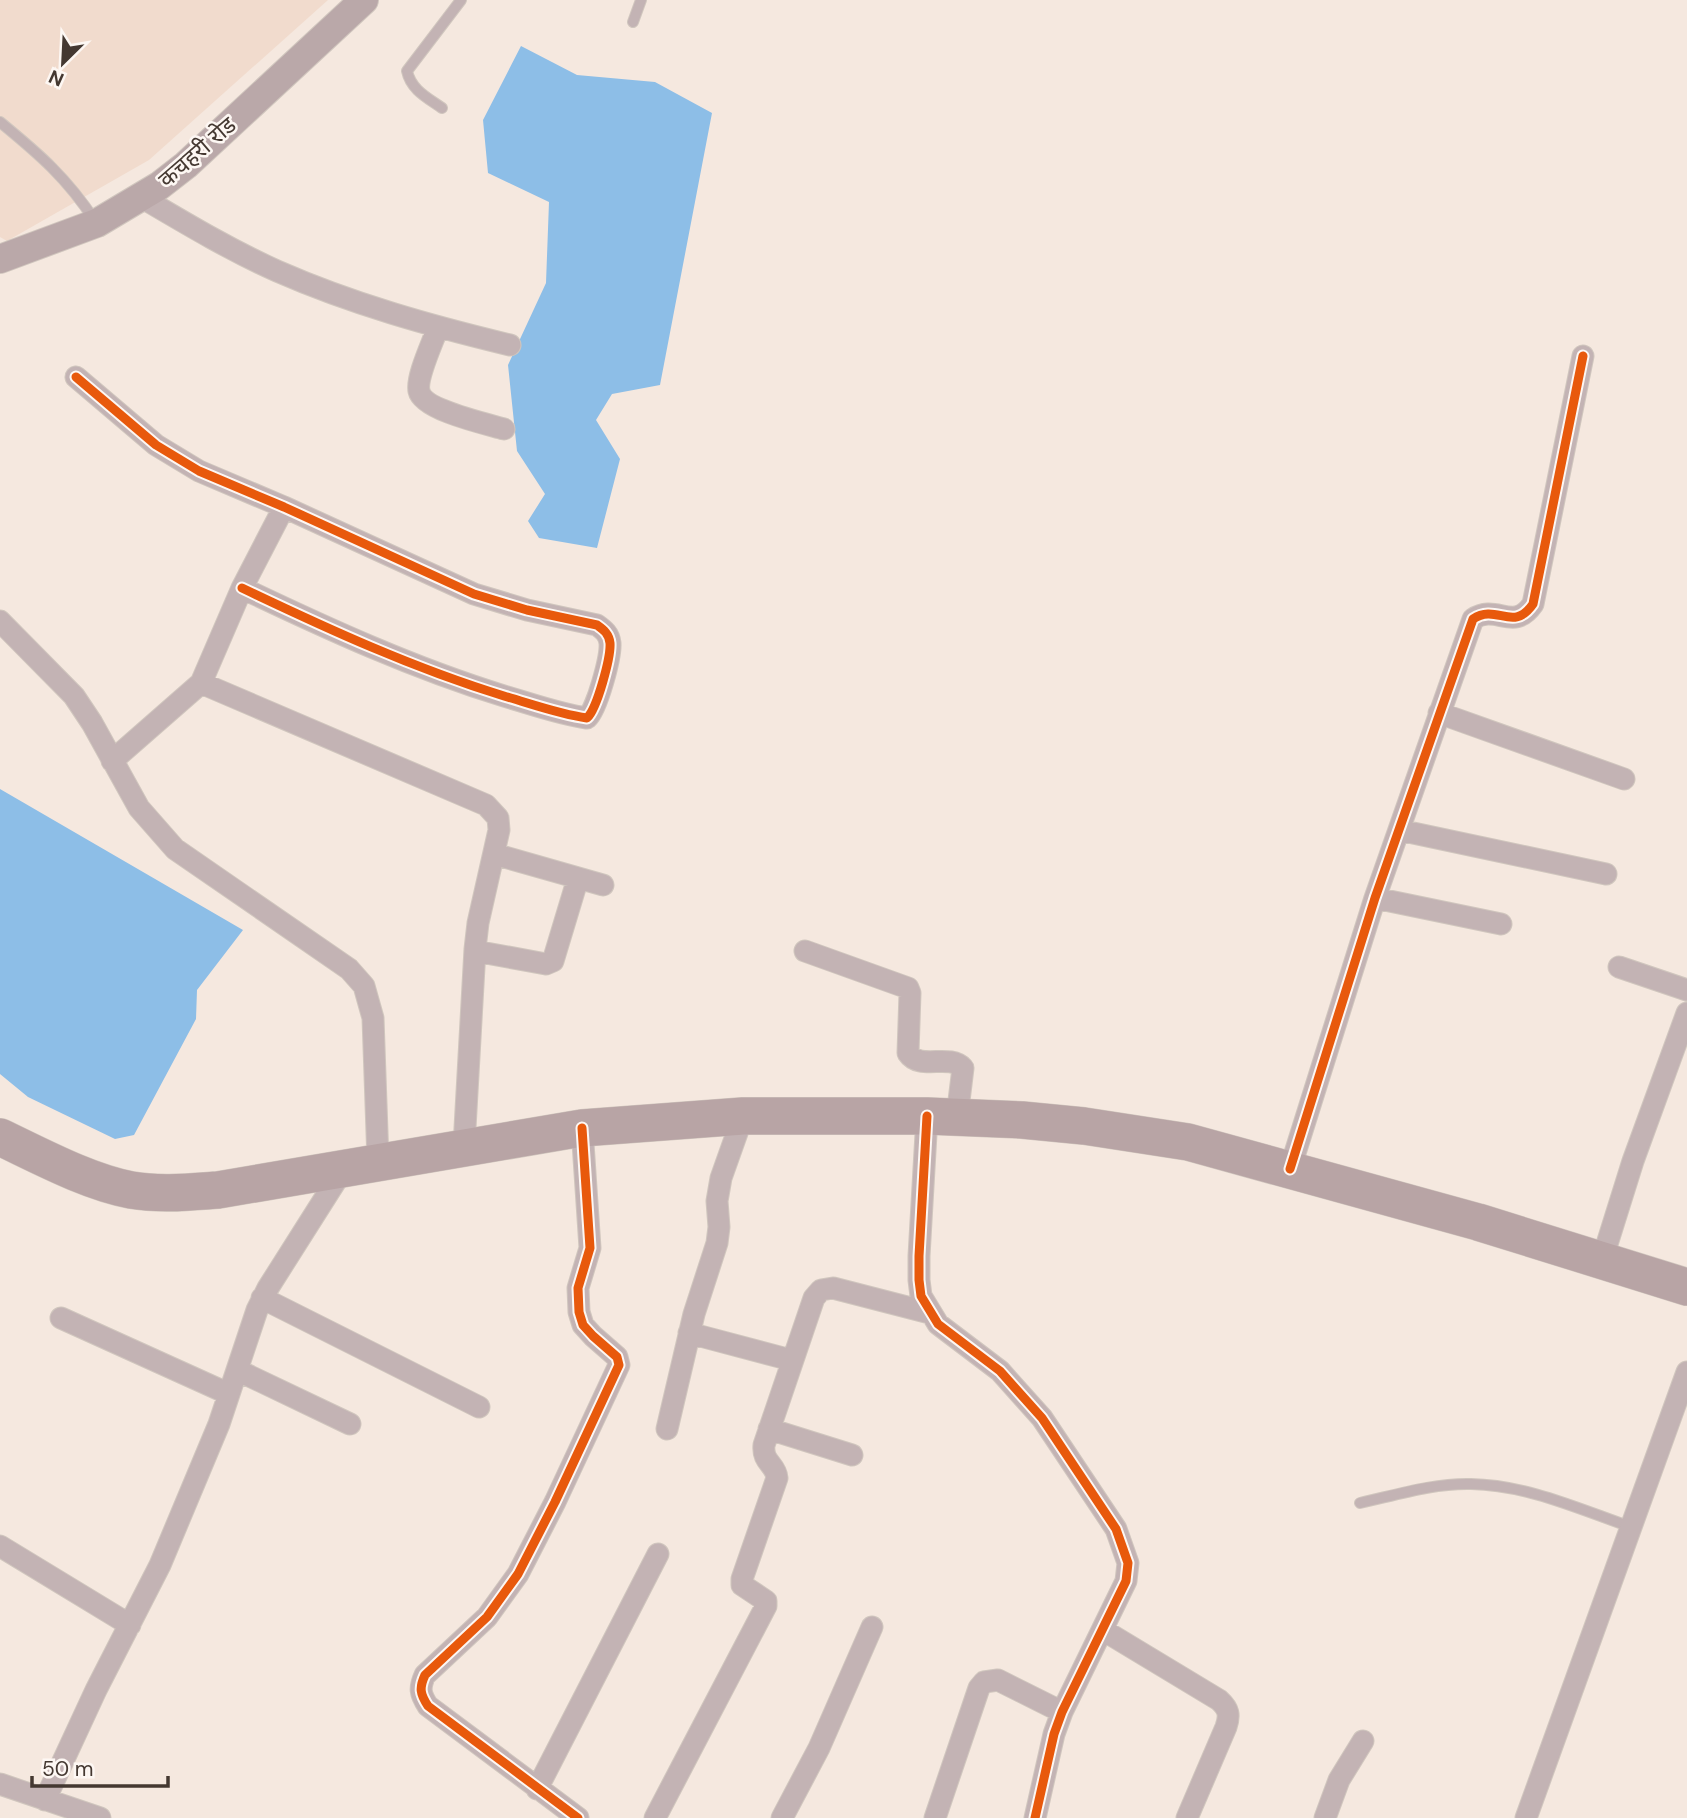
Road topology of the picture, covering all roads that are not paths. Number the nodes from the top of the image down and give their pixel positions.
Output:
1 (364, 0) edge
2 (461, 0) edge
3 (641, 0) edge
4 (633, 22) dead end
5 (442, 108) dead end
6 (0, 122) edge
7 (141, 197) junction
8 (97, 223) junction
9 (0, 259) edge
10 (438, 327) junction
11 (510, 345) dead end
12 (1583, 356) dead end
13 (76, 377) dead end
14 (504, 429) dead end
15 (284, 507) junction
16 (242, 588) junction
17 (0, 621) edge
18 (201, 682) junction
19 (1439, 713) junction
20 (112, 761) junction
21 (1624, 779) dead end
22 (1399, 830) junction
23 (494, 854) junction
24 (1606, 874) dead end
25 (578, 878) junction
26 (603, 885) dead end
27 (1375, 898) junction
28 (1501, 924) dead end
29 (475, 951) junction
30 (805, 951) dead end
31 (1619, 967) dead end
32 (1687, 990) edge
33 (1687, 1013) edge
34 (743, 1116) junction
35 (942, 1116) junction
36 (582, 1128) junction
37 (0, 1137) edge
38 (464, 1146) junction
39 (361, 1165) junction
40 (1290, 1169) junction
41 (1602, 1259) junction
42 (1687, 1287) edge
43 (262, 1298) junction
44 (930, 1313) junction
45 (61, 1318) dead end
46 (689, 1333) junction
47 (791, 1360) junction
48 (237, 1370) junction
49 (1687, 1372) edge
50 (229, 1394) junction
51 (479, 1407) dead end
52 (350, 1424) dead end
53 (667, 1429) dead end
54 (769, 1429) junction
55 (852, 1455) dead end
56 (1360, 1503) dead end
57 (1631, 1527) junction
58 (0, 1546) edge
59 (658, 1553) dead end
60 (130, 1625) junction
61 (872, 1627) dead end
62 (1103, 1630) junction
63 (1062, 1712) junction
64 (1363, 1741) dead end
65 (0, 1784) edge
66 (537, 1789) junction
67 (45, 1800) junction
68 (100, 1818) edge
69 (579, 1818) edge
70 (655, 1818) edge
71 (782, 1818) edge
72 (935, 1818) edge
73 (1035, 1818) edge
74 (1187, 1818) edge
75 (1325, 1818) edge
76 (1526, 1818) edge

1 - 7 main road, कचहरी रोड
2 - 5 lane
3 - 4 lane
6 - 8 lane
7 - 8 main road, कचहरी रोड
7 - 10 street
8 - 9 main road, कचहरी रोड
10 - 11 street
10 - 14 street
12 - 19 street
13 - 15 street
15 - 16 street
15 - 16 street
16 - 18 street
17 - 20 street
18 - 20 street
18 - 23 street
19 - 21 street
19 - 22 street
20 - 39 street
22 - 24 street
22 - 27 street
23 - 25 street
23 - 29 street
25 - 26 street
25 - 29 street
27 - 28 street
27 - 40 street
29 - 38 street
30 - 35 street
31 - 32 street
33 - 41 street
34 - 35 highway
34 - 36 highway
34 - 46 street
35 - 40 highway
35 - 44 street
36 - 38 highway
36 - 66 street
37 - 39 highway
38 - 39 highway
39 - 43 street
40 - 41 highway
41 - 42 highway
43 - 48 street
43 - 51 street
44 - 47 street
44 - 62 street
45 - 50 street
46 - 47 street
46 - 53 street
47 - 54 street
48 - 50 street
48 - 52 street
49 - 57 street
50 - 60 street
54 - 55 street
54 - 70 street
56 - 57 lane
57 - 76 street
58 - 60 street
59 - 66 street
60 - 67 street
61 - 71 street
62 - 63 street
62 - 74 street
63 - 72 street
63 - 73 street
64 - 75 street
65 - 67 street
66 - 69 street
67 - 68 street

